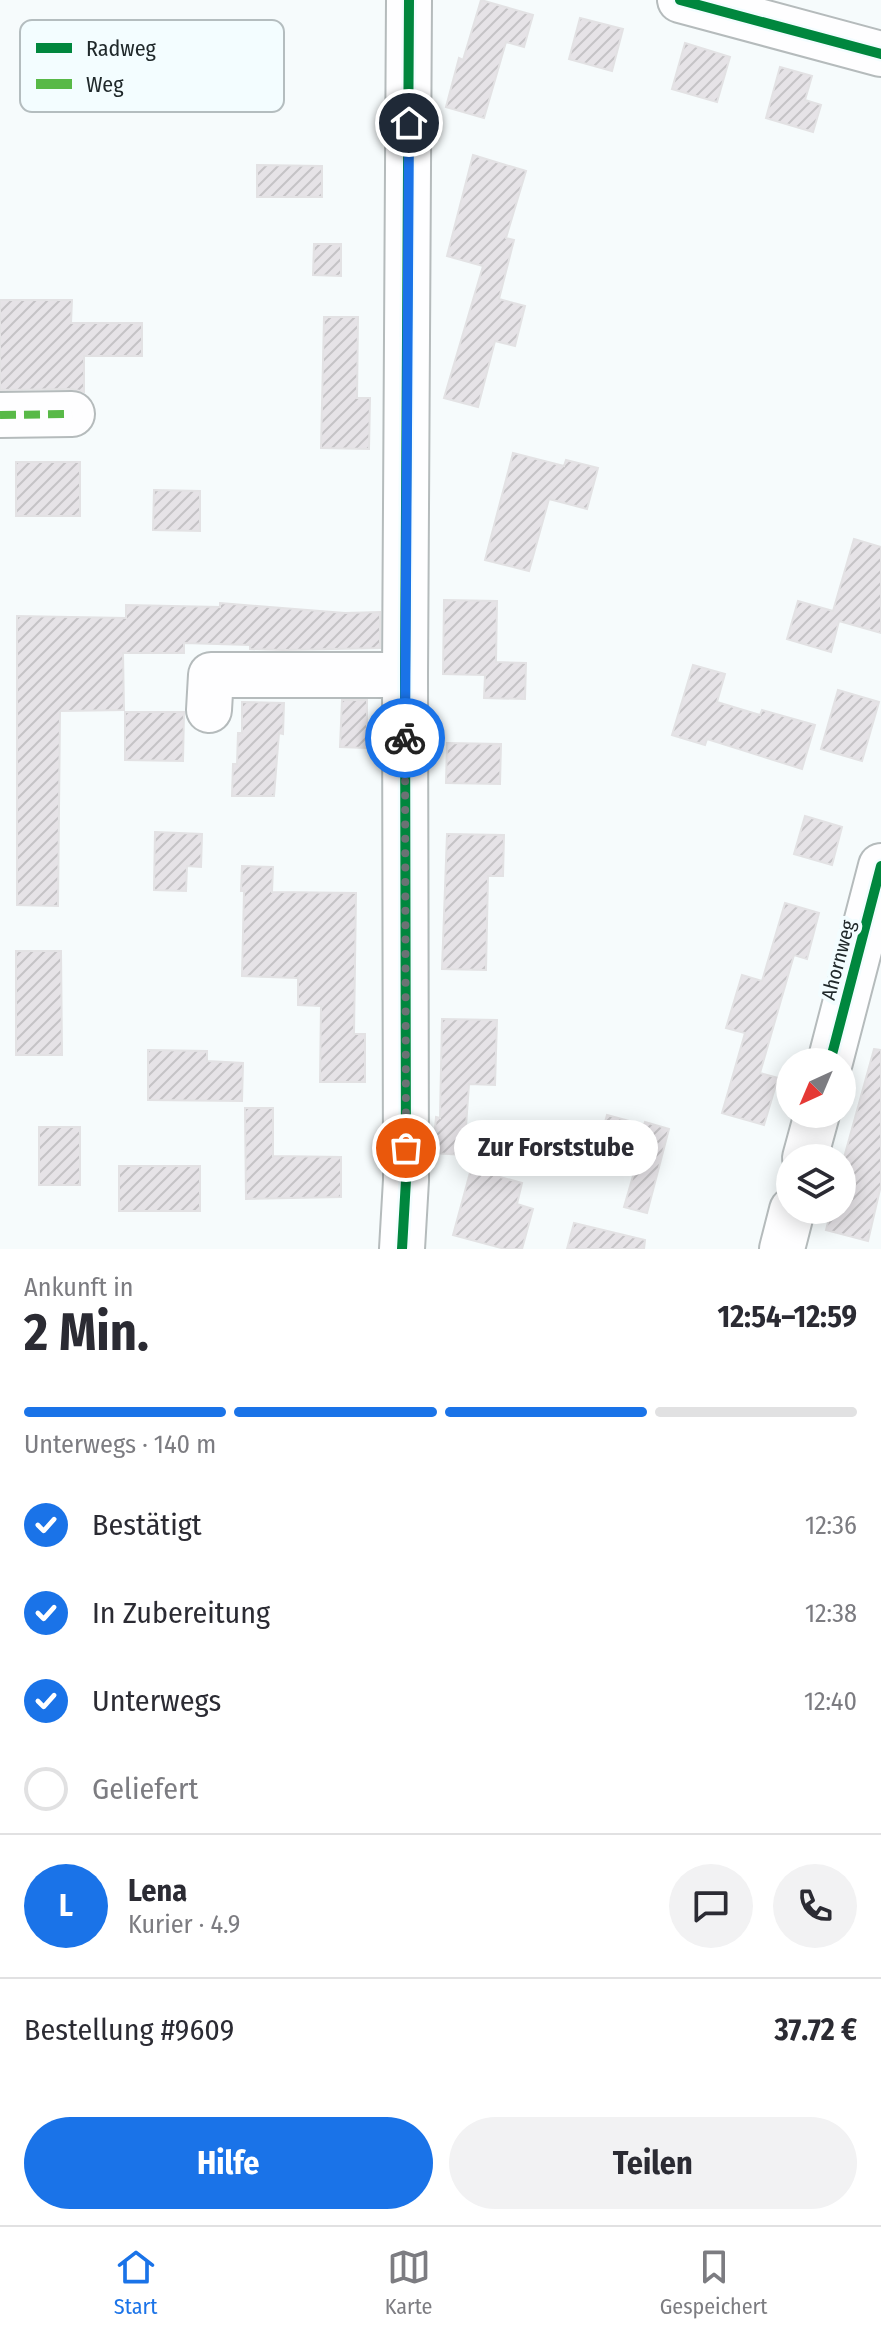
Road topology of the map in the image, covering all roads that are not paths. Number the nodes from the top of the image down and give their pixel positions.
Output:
1 (409, 0) edge
2 (680, 0) edge
3 (768, 10) edge
4 (881, 54) edge
5 (72, 414) dead end
6 (0, 415) edge
7 (405, 675) junction
8 (209, 710) dead end
9 (881, 866) edge
10 (834, 1048) edge
11 (788, 1224) edge
12 (402, 1249) edge
13 (782, 1249) edge

1 - 7 street
2 - 3 street
3 - 4 street
5 - 6 street
7 - 8 street
7 - 12 street
9 - 10 street, Ahornweg
11 - 13 street

